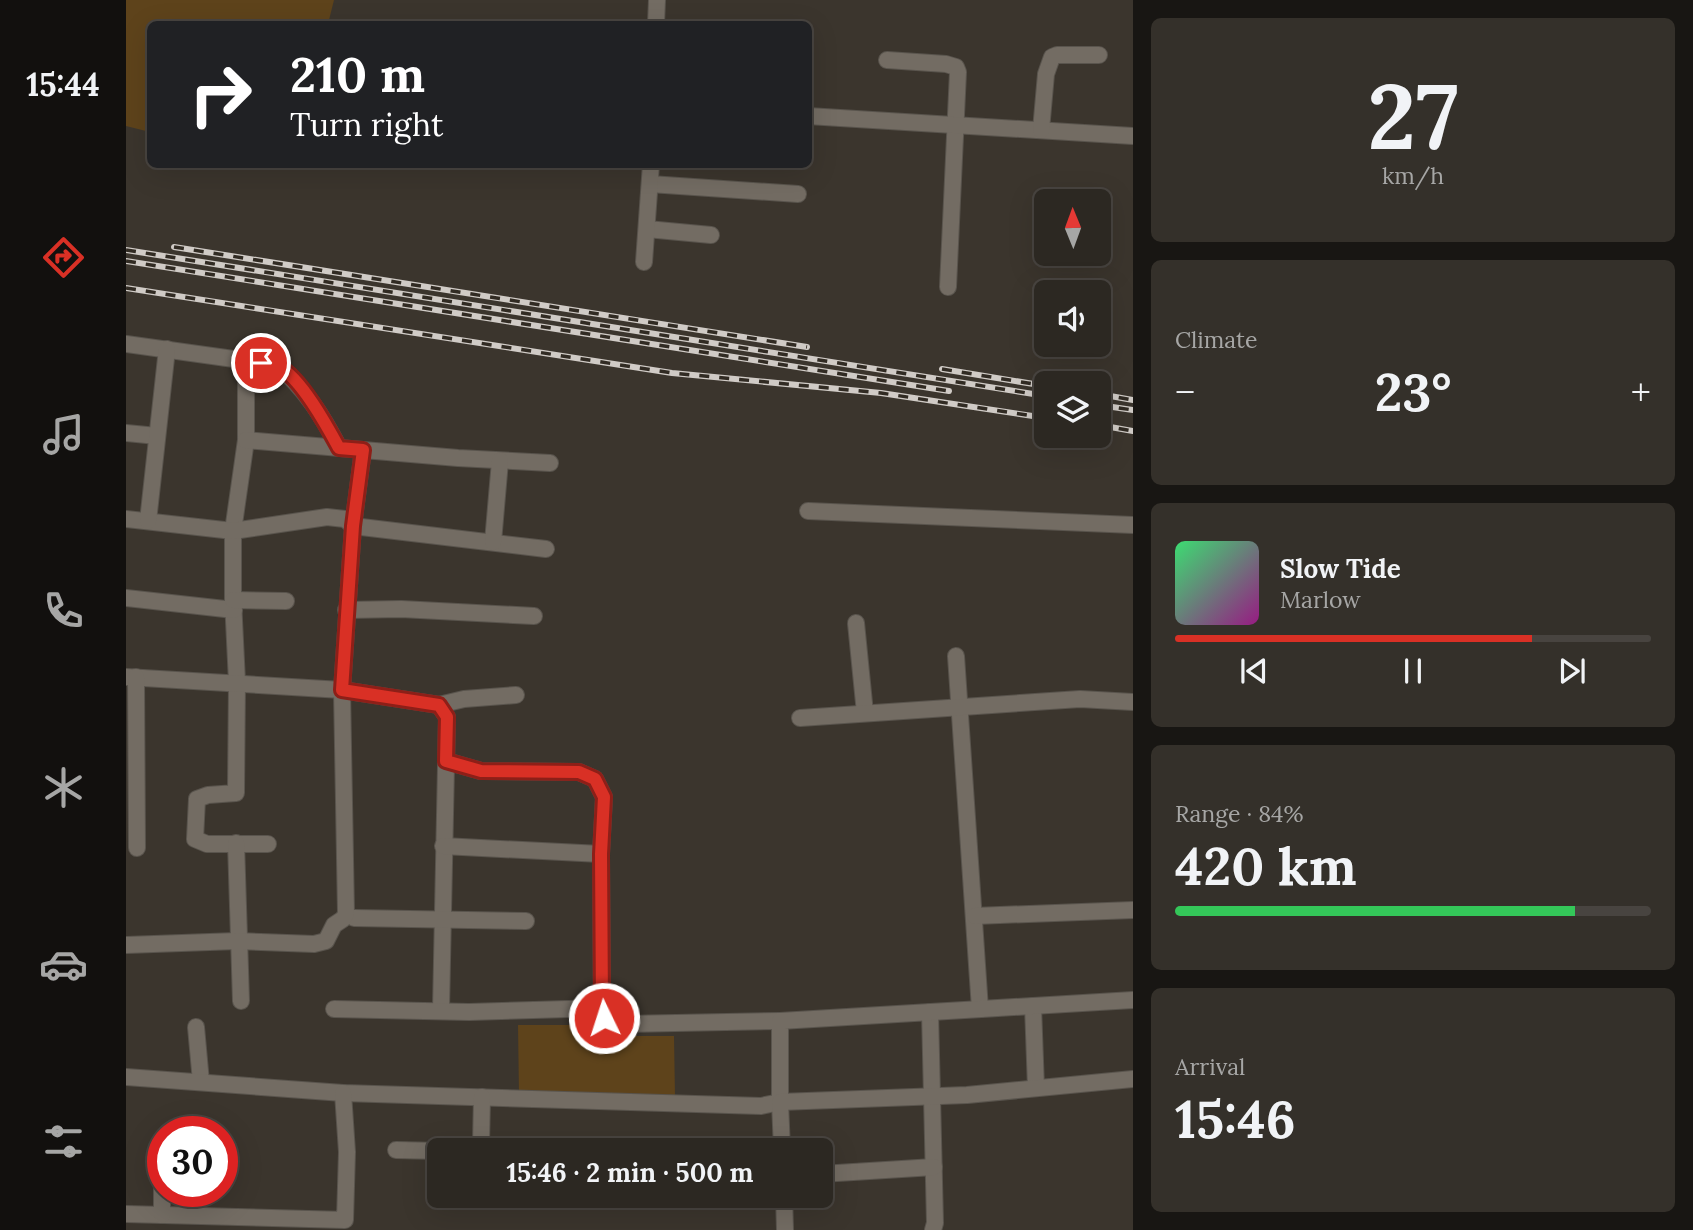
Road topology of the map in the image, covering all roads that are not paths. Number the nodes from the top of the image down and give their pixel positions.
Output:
1 (657, 0) edge
2 (656, 21) edge
3 (1099, 55) dead end
4 (887, 60) dead end
5 (812, 116) edge
6 (957, 124) junction
7 (1041, 130) junction
8 (1133, 136) edge
9 (651, 168) edge
10 (650, 184) junction
11 (798, 194) dead end
12 (647, 229) junction
13 (711, 235) dead end
14 (644, 262) dead end
15 (948, 286) dead end
16 (126, 344) edge
17 (167, 349) junction
18 (246, 361) junction
19 (126, 433) edge
20 (157, 436) junction
21 (246, 440) junction
22 (339, 448) junction
23 (363, 450) junction
24 (500, 461) junction
25 (550, 463) dead end
26 (808, 511) dead end
27 (126, 519) edge
28 (148, 521) junction
29 (1133, 525) edge
30 (353, 526) junction
31 (233, 531) junction
32 (493, 542) junction
33 (547, 549) dead end
34 (126, 598) edge
35 (286, 601) dead end
36 (234, 605) junction
37 (346, 610) junction
38 (534, 616) dead end
39 (856, 623) dead end
40 (956, 656) dead end
41 (131, 677) edge
42 (237, 682) junction
43 (342, 690) junction
44 (516, 695) dead end
45 (1133, 702) edge
46 (439, 705) junction
47 (960, 707) junction
48 (865, 713) junction
49 (800, 718) dead end
50 (446, 761) junction
51 (132, 801) edge
52 (236, 844) junction
53 (268, 844) dead end
54 (443, 846) junction
55 (137, 848) dead end
56 (601, 854) junction
57 (1133, 910) edge
58 (975, 916) junction
59 (354, 918) dead end
60 (442, 919) junction
61 (526, 921) dead end
62 (237, 941) junction
63 (126, 945) edge
64 (1133, 1000) edge
65 (241, 1001) dead end
66 (1033, 1006) junction
67 (602, 1008) junction
68 (334, 1009) dead end
69 (980, 1009) junction
70 (441, 1010) junction
71 (930, 1012) junction
72 (780, 1021) junction
73 (196, 1027) dead end
74 (126, 1077) edge
75 (1133, 1079) edge
76 (201, 1082) junction
77 (1036, 1088) junction
78 (343, 1093) junction
79 (482, 1097) junction
80 (932, 1097) junction
81 (780, 1102) junction
82 (481, 1138) edge
83 (782, 1138) edge
84 (396, 1150) dead end
85 (427, 1150) edge
86 (934, 1167) junction
87 (833, 1173) edge
88 (162, 1207) edge
89 (784, 1208) edge
90 (126, 1214) edge
91 (162, 1215) junction
92 (266, 1224) edge
93 (785, 1230) edge
94 (933, 1230) edge

1 - 2 street
3 - 7 street
4 - 6 street
5 - 6 street
6 - 7 street
6 - 15 street
7 - 8 street
9 - 10 street
10 - 11 street
10 - 12 street
12 - 13 street
12 - 14 street
16 - 17 street
17 - 18 street
17 - 20 street
18 - 21 street
18 - 22 street
19 - 20 street
20 - 28 street
21 - 22 street
21 - 31 street
22 - 23 street
23 - 24 street
23 - 30 street
24 - 25 street
24 - 32 street
26 - 29 street
27 - 28 street
28 - 31 street
30 - 31 street
30 - 32 street
30 - 37 street
31 - 36 street
32 - 33 street
34 - 36 street
35 - 36 street
36 - 42 street
37 - 38 street
37 - 43 street
39 - 48 street
40 - 47 street
41 - 42 street
41 - 51 street
42 - 43 street
42 - 52 street
43 - 46 street
43 - 62 street
44 - 46 street
45 - 47 street
46 - 50 street
47 - 48 street
47 - 58 street
48 - 49 street
50 - 54 street
50 - 56 street
51 - 55 street
52 - 53 street
52 - 62 street
54 - 56 street
54 - 60 street
56 - 67 street
57 - 58 street
58 - 69 street
59 - 60 street
60 - 61 street
60 - 70 street
62 - 63 street
62 - 65 street
64 - 66 street
66 - 69 street
66 - 77 street
67 - 70 street
67 - 72 street
68 - 70 street
69 - 71 street
71 - 72 street
71 - 80 street
72 - 81 street
73 - 76 street
74 - 76 street
75 - 77 street
76 - 78 street
77 - 80 street
78 - 79 street
78 - 92 street
79 - 81 street
79 - 82 street
80 - 81 street
80 - 86 street
81 - 83 street
84 - 85 street
86 - 87 street
86 - 94 street
88 - 91 street
89 - 93 street
90 - 91 street
91 - 92 street

